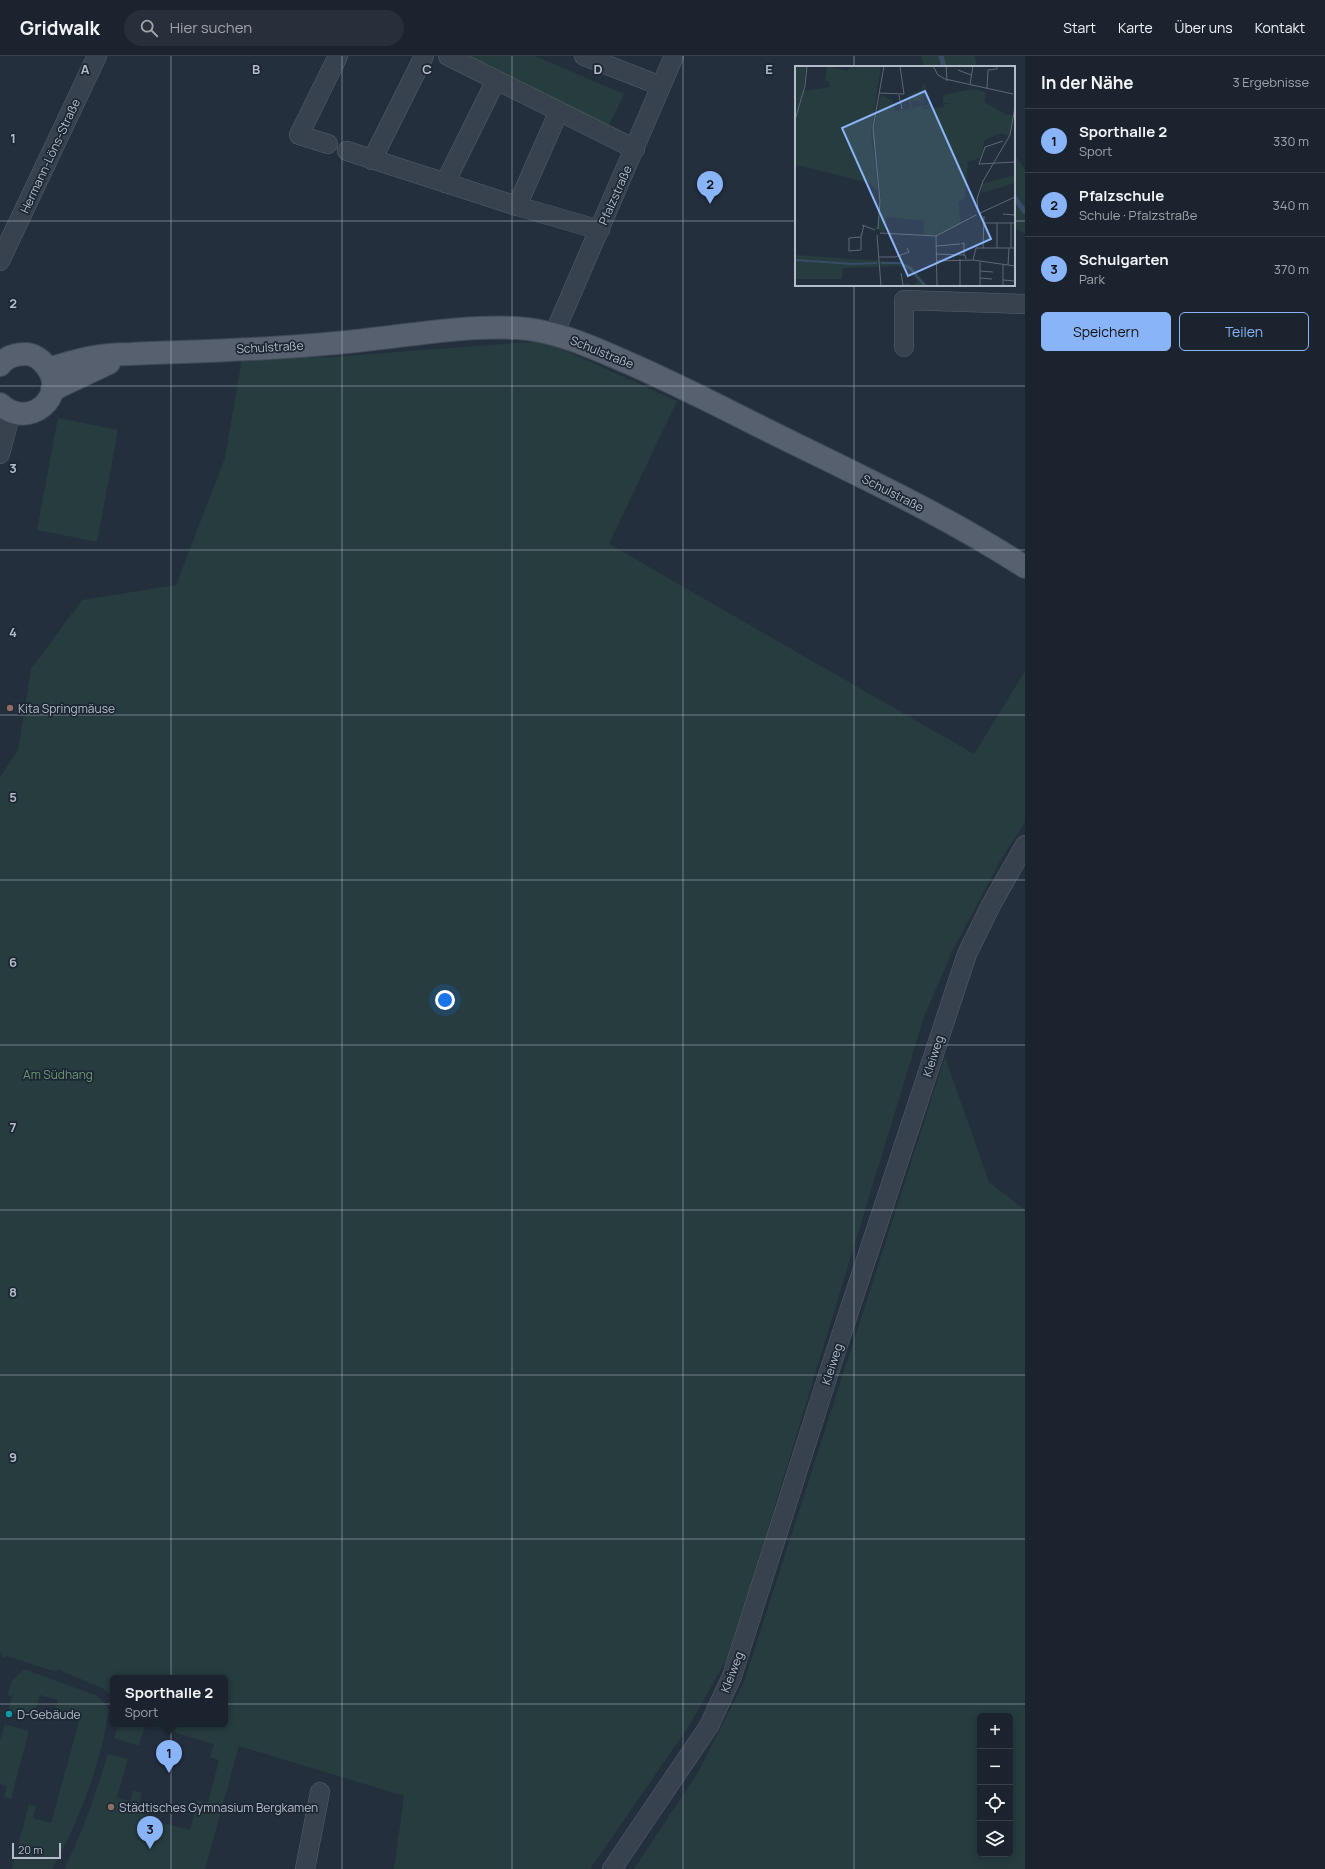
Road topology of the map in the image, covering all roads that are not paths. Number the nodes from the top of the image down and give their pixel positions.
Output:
1 (97, 56) edge
2 (338, 56) edge
3 (424, 56) edge
4 (448, 56) edge
5 (584, 56) edge
6 (674, 56) edge
7 (496, 80) junction
8 (661, 86) junction
9 (559, 111) junction
10 (328, 144) dead end
11 (635, 149) junction
12 (347, 151) dead end
13 (372, 160) junction
14 (445, 183) junction
15 (516, 206) junction
16 (600, 230) junction
17 (1, 258) edge
18 (1025, 304) edge
19 (554, 334) junction
20 (904, 348) dead end
21 (0, 364) edge
22 (51, 380) junction
23 (6, 408) edge
24 (0, 454) edge
25 (1025, 567) edge
26 (1025, 845) edge
27 (320, 1792) dead end
28 (305, 1869) edge
29 (612, 1869) edge

1 - 17 street, Hermann-Löns-Straße
2 - 10 street
3 - 13 street
4 - 7 street
5 - 8 street
6 - 8 street, Pfalzstraße
7 - 9 street
7 - 14 street
8 - 11 street, Pfalzstraße
9 - 11 street
9 - 15 street
11 - 16 street, Pfalzstraße
12 - 13 street
13 - 14 street
14 - 15 street
15 - 16 street
16 - 19 street, Pfalzstraße
18 - 20 street
19 - 22 main road, Schulstraße
19 - 25 main road, Schulstraße
21 - 22 main road
22 - 23 main road
23 - 24 street
26 - 29 street, Kleiweg
27 - 28 street

